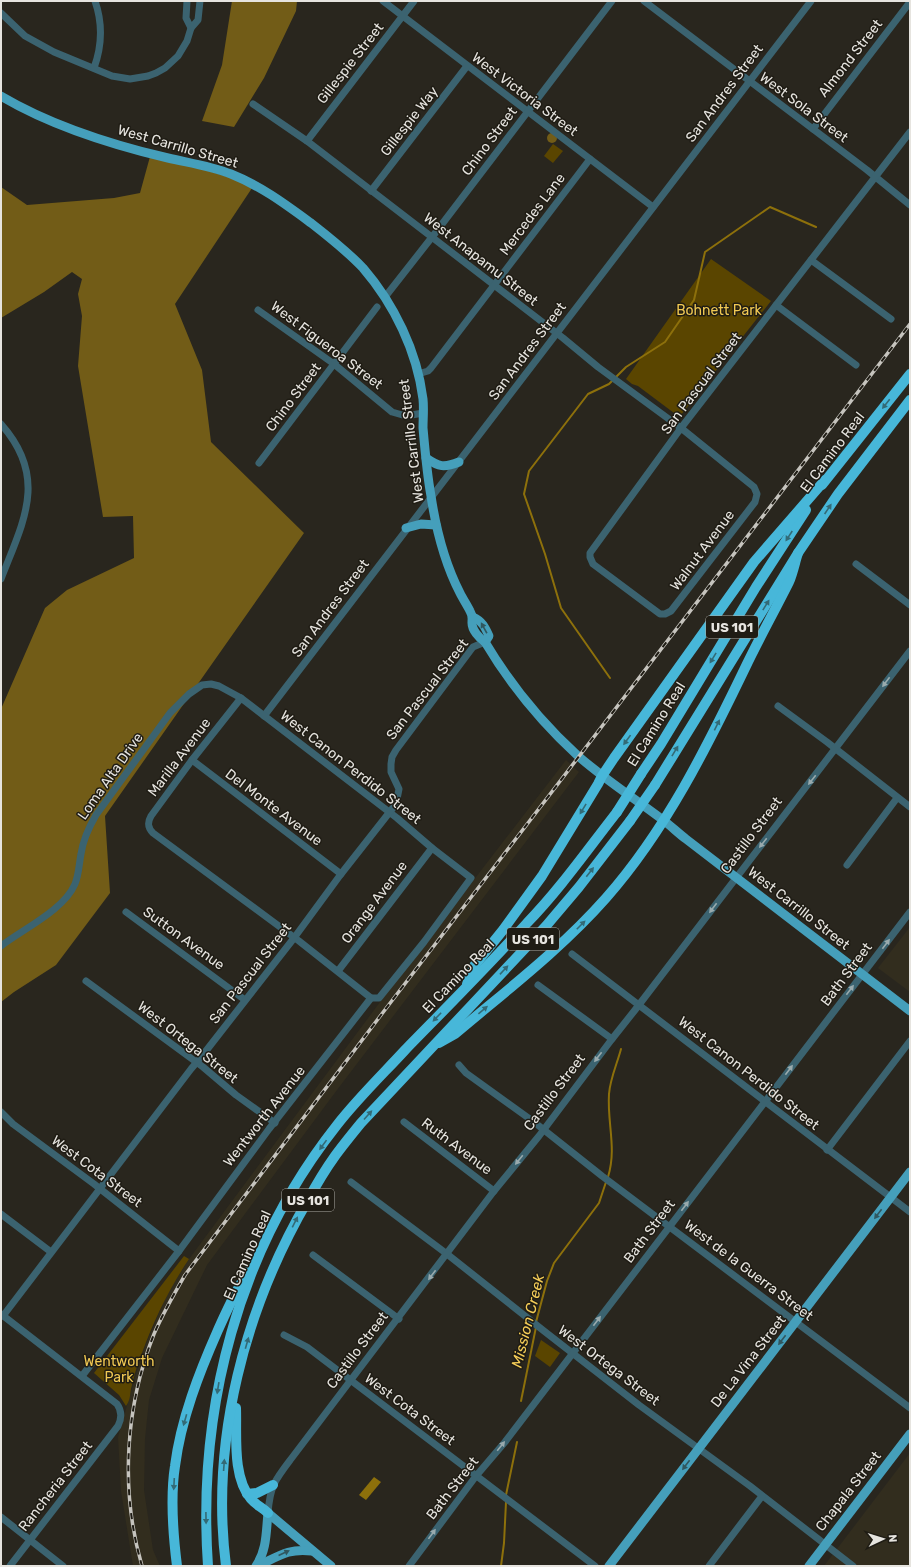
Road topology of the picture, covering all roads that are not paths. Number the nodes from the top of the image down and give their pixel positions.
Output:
1 (95, 1) edge
2 (187, 1) edge
3 (200, 1) edge
4 (383, 1) edge
5 (414, 1) edge
6 (612, 1) edge
7 (644, 1) edge
8 (811, 1) edge
9 (909, 3) edge
10 (1, 14) edge
11 (403, 16) junction
12 (191, 28) junction
13 (467, 66) junction
14 (94, 68) junction
15 (750, 81) junction
16 (1, 96) edge
17 (253, 104) dead end
18 (528, 111) junction
19 (813, 129) junction
20 (910, 132) edge
21 (307, 141) junction
22 (590, 159) junction
23 (875, 177) junction
24 (371, 191) junction
25 (910, 205) edge
26 (653, 208) junction
27 (432, 237) junction
28 (811, 260) junction
29 (494, 286) junction
30 (384, 297) junction
31 (776, 305) junction
32 (377, 307) dead end
33 (258, 310) dead end
34 (890, 319) dead end
35 (557, 334) junction
36 (334, 364) junction
37 (856, 365) dead end
38 (418, 374) junction
39 (910, 374) edge
40 (910, 400) edge
41 (423, 413) junction
42 (1, 424) edge
43 (681, 428) junction
44 (426, 458) junction
45 (459, 462) junction
46 (259, 463) dead end
47 (826, 480) junction
48 (431, 497) junction
49 (755, 502) joint
50 (436, 525) junction
51 (406, 528) junction
52 (798, 553) junction
53 (856, 564) dead end
54 (1, 579) edge
55 (910, 605) edge
56 (668, 613) joint
57 (485, 642) junction
58 (910, 651) edge
59 (211, 684) joint
60 (240, 698) junction
61 (778, 706) dead end
62 (264, 716) junction
63 (835, 748) junction
64 (192, 760) junction
65 (602, 776) junction
66 (897, 798) junction
67 (910, 807) edge
68 (389, 813) junction
69 (664, 821) junction
70 (432, 848) junction
71 (847, 865) dead end
72 (341, 874) junction
73 (737, 877) junction
74 (470, 878) joint
75 (126, 912) dead end
76 (910, 912) edge
77 (294, 938) junction
78 (1, 946) edge
79 (572, 954) dead end
80 (338, 971) junction
81 (862, 975) junction
82 (86, 981) dead end
83 (538, 985) dead end
84 (464, 989) junction
85 (371, 998) junction
86 (245, 1000) junction
87 (640, 1005) junction
88 (910, 1011) edge
89 (612, 1039) junction
90 (910, 1040) edge
91 (429, 1049) junction
92 (196, 1063) junction
93 (459, 1065) dead end
94 (765, 1101) junction
95 (1, 1112) edge
96 (275, 1122) junction
97 (404, 1122) dead end
98 (544, 1130) junction
99 (827, 1150) junction
100 (910, 1172) edge
101 (351, 1182) dead end
102 (99, 1188) junction
103 (494, 1191) junction
104 (891, 1197) junction
105 (910, 1212) edge
106 (1, 1214) edge
107 (669, 1227) junction
108 (179, 1251) junction
109 (51, 1252) junction
110 (447, 1254) junction
111 (313, 1255) dead end
112 (258, 1258) junction
113 (2, 1315) edge
114 (399, 1319) junction
115 (796, 1322) junction
116 (284, 1335) dead end
117 (572, 1353) junction
118 (82, 1376) junction
119 (236, 1380) junction
120 (352, 1381) junction
121 (910, 1408) edge
122 (910, 1434) edge
123 (699, 1448) junction
124 (476, 1476) junction
125 (273, 1485) junction
126 (247, 1494) junction
127 (762, 1496) junction
128 (268, 1513) junction
129 (1, 1517) edge
130 (30, 1540) junction
131 (825, 1544) junction
132 (312, 1551) junction
133 (225, 1563) edge
134 (10, 1566) edge
135 (63, 1566) edge
136 (177, 1566) edge
137 (208, 1566) edge
138 (257, 1566) edge
139 (331, 1566) edge
140 (409, 1566) edge
141 (595, 1566) edge
142 (609, 1566) edge
143 (709, 1566) edge
144 (809, 1566) edge
145 (853, 1566) edge

1 - 14 street
2 - 12 street
3 - 12 street
4 - 11 street, West Victoria Street
5 - 11 street, Gillespie Street
6 - 18 street, Chino Street
7 - 15 street, West Sola Street
8 - 15 street, San Andres Street
9 - 19 street, Almond Street
10 - 14 street
11 - 13 street, West Victoria Street
11 - 21 street, Gillespie Street
12 - 14 street
13 - 18 street, West Victoria Street
13 - 24 street, Gillespie Way
15 - 19 street, West Sola Street
15 - 26 street, San Andres Street
16 - 30 main road, West Carrillo Street
17 - 21 street, West Anapamu Street
18 - 22 street, West Victoria Street
18 - 27 street, Chino Street
19 - 23 street, West Sola Street
20 - 23 street, San Pascual Street
21 - 24 street, West Anapamu Street
22 - 26 street, West Victoria Street
22 - 29 street, Mercedes Lane
23 - 25 street, West Sola Street
23 - 28 street, San Pascual Street
24 - 27 street, West Anapamu Street
26 - 35 street, San Andres Street
27 - 29 street, West Anapamu Street
27 - 30 street, Chino Street
28 - 31 street, San Pascual Street
28 - 34 street
29 - 35 street, West Anapamu Street
29 - 38 street, Mercedes Lane
30 - 38 main road, West Carrillo Street
31 - 37 street
31 - 43 street, San Pascual Street
32 - 36 street, Chino Street
33 - 36 street, West Figueroa Street
35 - 43 street, West Anapamu Street
35 - 45 street, San Andres Street
36 - 41 street, West Figueroa Street
36 - 46 street, Chino Street
38 - 41 main road, West Carrillo Street
39 -> 47 highway, El Camino Real / US 101
52 -> 40 highway, El Camino Real / US 101
41 - 44 main road, West Carrillo Street
42 - 54 street
43 - 49 street, West Anapamu Street
43 - 56 street, San Pascual Street
44 - 45 main road
44 - 48 main road, West Carrillo Street
45 - 48 street, San Andres Street
47 -> 65 highway
47 -> 84 highway, El Camino Real / US 101, bridge
48 - 50 main road, West Carrillo Street
48 - 51 street, San Andres Street
49 - 56 street, Walnut Avenue
50 - 51 main road
50 - 57 main road, West Carrillo Street
51 - 62 street, San Andres Street
69 -> 52 highway
91 -> 52 highway, El Camino Real / US 101, bridge
53 - 55 street
57 - 65 main road, West Carrillo Street
57 - 68 street, San Pascual Street
58 -> 63 street, Castillo Street
59 - 60 street, West Canon Perdido Street
59 - 78 street, Loma Alta Drive
60 - 62 street, West Canon Perdido Street
60 - 64 street, Marilla Avenue
61 - 63 street
62 - 68 street, West Canon Perdido Street
63 - 66 street
63 -> 73 street, Castillo Street
64 - 72 street, Del Monte Avenue
64 - 77 street, Marilla Avenue
65 - 69 main road, West Carrillo Street
65 -> 84 highway
66 - 67 street
66 - 71 street
68 - 70 street, West Canon Perdido Street
68 - 72 street, San Pascual Street
69 - 73 main road, West Carrillo Street
91 -> 69 highway
70 - 74 street, West Canon Perdido Street
70 - 80 street, Orange Avenue
72 - 77 street, San Pascual Street
73 - 81 main road, West Carrillo Street
73 -> 87 street, Castillo Street
74 - 85 street, Wentworth Avenue
75 - 86 street, Sutton Avenue
81 -> 76 street, Bath Street
77 - 80 street
77 - 86 street, San Pascual Street
79 - 87 street, West Canon Perdido Street
80 - 85 street
81 - 88 main road, West Carrillo Street
94 -> 81 street, Bath Street
82 - 92 street, West Ortega Street
83 - 89 street
84 -> 112 highway, El Camino Real / US 101
85 - 96 street, Wentworth Avenue
86 - 92 street, San Pascual Street
87 - 89 street, Castillo Street
87 - 94 street, West Canon Perdido Street
89 -> 98 street, Castillo Street
90 - 99 street
119 -> 91 highway, El Camino Real / US 101
92 - 96 street, West Ortega Street
92 - 102 street, San Pascual Street
93 - 98 street, West de la Guerra Street
94 - 99 street, West Canon Perdido Street
107 -> 94 street, Bath Street
95 - 102 street, West Cota Street
96 - 108 street, Wentworth Avenue
97 - 103 street, Ruth Avenue
98 -> 103 street, Castillo Street
98 - 107 street, West de la Guerra Street
99 - 104 street, West Canon Perdido Street
100 - 104 main road, De La Vina Street
101 - 110 street, West Ortega Street
102 - 108 street, West Cota Street
102 - 109 street, San Pascual Street
103 - 110 street, Castillo Street
104 - 105 street, West Canon Perdido Street
104 -> 115 main road, De La Vina Street
106 - 109 street
107 - 115 street, West de la Guerra Street
117 -> 107 street, Bath Street
108 - 118 street, Wentworth Avenue
109 - 113 street, San Pascual Street
110 -> 114 street, Castillo Street
110 - 117 street, West Ortega Street
111 - 114 street
112 -> 136 highway
112 -> 137 highway, El Camino Real / US 101
113 - 118 street, Rancheria Street
114 - 120 street, Castillo Street
115 - 121 street, West de la Guerra Street
115 -> 123 main road, De La Vina Street
116 - 120 street, West Cota Street
117 - 123 street, West Ortega Street
124 -> 117 street, Bath Street
118 - 130 street, Rancheria Street
119 - 126 highway
133 -> 119 highway, El Camino Real / US 101
120 - 124 street, West Cota Street
120 - 125 street, Castillo Street
122 - 131 main road, Chapala Street
123 - 127 street, West Ortega Street
123 -> 142 main road, De La Vina Street
140 -> 124 street, Bath Street
124 - 141 street, West Cota Street
125 - 126 highway
125 - 128 street, Castillo Street
126 - 128 highway
127 - 131 street, West Ortega Street
127 - 143 street
128 - 132 main road
128 - 138 main road, Castillo Street
129 - 130 street
130 - 134 street, Rancheria Street
130 - 135 street
131 - 144 main road, Chapala Street
131 - 145 street, West Ortega Street
138 -> 132 main road
132 - 139 main road

